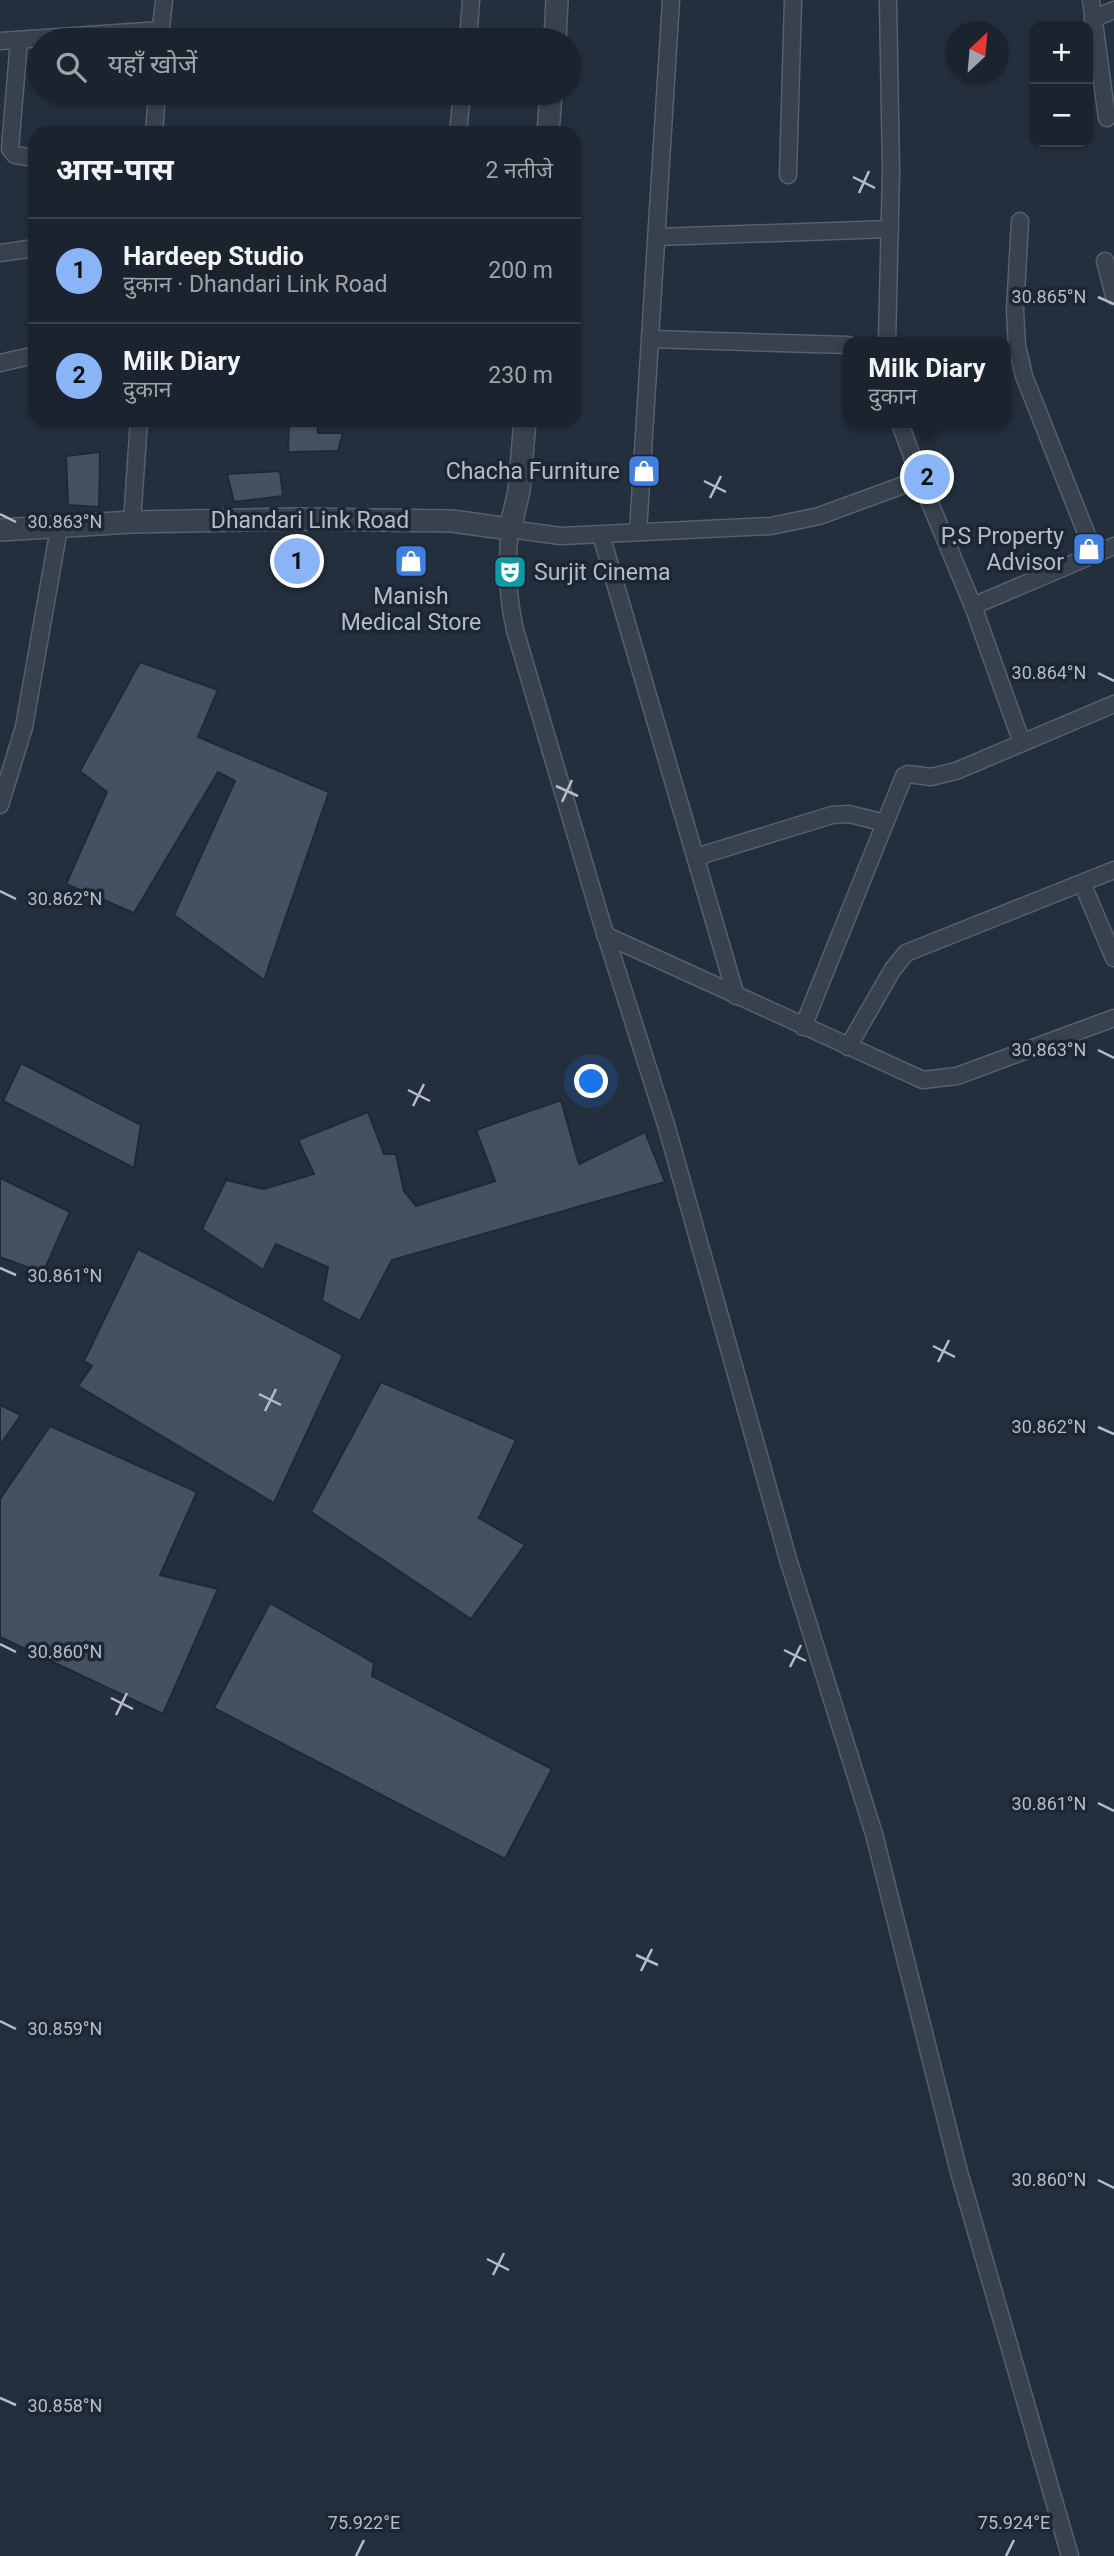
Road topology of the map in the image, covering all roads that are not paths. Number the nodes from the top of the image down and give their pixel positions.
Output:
1 (164, 0) edge
2 (471, 0) edge
3 (557, 0) edge
4 (671, 0) edge
5 (793, 0) edge
6 (888, 0) edge
7 (1091, 0) edge
8 (1114, 10) edge
9 (1093, 19) junction
10 (161, 28) edge
11 (469, 28) edge
12 (556, 28) edge
13 (19, 40) junction
14 (28, 40) edge
15 (0, 41) edge
16 (156, 105) edge
17 (461, 105) edge
18 (550, 105) edge
19 (1107, 118) dead end
20 (155, 126) edge
21 (459, 126) edge
22 (549, 126) edge
23 (28, 157) edge
24 (788, 175) dead end
25 (1020, 221) dead end
26 (890, 229) junction
27 (657, 237) junction
28 (28, 248) edge
29 (0, 253) edge
30 (1105, 261) dead end
31 (1114, 296) edge
32 (887, 337) edge
33 (651, 339) junction
34 (843, 345) edge
35 (28, 357) edge
36 (0, 363) edge
37 (139, 427) edge
38 (524, 427) edge
39 (902, 428) edge
40 (920, 480) junction
41 (132, 522) junction
42 (59, 528) junction
43 (510, 529) junction
44 (0, 530) edge
45 (638, 532) junction
46 (601, 535) junction
47 (1114, 546) edge
48 (1094, 553) junction
49 (973, 606) junction
50 (1114, 704) edge
51 (1021, 743) junction
52 (0, 804) edge
53 (885, 823) junction
54 (696, 857) junction
55 (1114, 870) edge
56 (1082, 883) junction
57 (605, 935) junction
58 (1114, 957) edge
59 (736, 996) junction
60 (1114, 1018) edge
61 (803, 1027) junction
62 (848, 1047) junction
63 (1070, 2556) edge

1 - 10 street
2 - 11 street
3 - 12 street
4 - 27 street
5 - 24 street
6 - 26 street
7 - 9 street
8 - 9 street
9 - 19 street
13 - 14 street
13 - 15 street
13 - 23 street
16 - 20 street
17 - 21 street
18 - 22 street
25 - 48 street
26 - 27 street
26 - 32 street
27 - 33 street
28 - 29 street
30 - 31 street
33 - 34 street
33 - 45 street
35 - 36 street
37 - 41 street
38 - 43 street
39 - 40 street
40 - 45 street
40 - 49 street
41 - 42 street, Dhandari Link Road
41 - 43 street, Dhandari Link Road
42 - 44 street, Dhandari Link Road
42 - 52 street
43 - 46 street
43 - 57 street
45 - 46 street
46 - 54 street
47 - 48 street
48 - 49 street
49 - 51 street
50 - 51 street
51 - 53 street
53 - 54 street
53 - 61 street
54 - 59 street
55 - 56 street
56 - 58 street
56 - 62 street
57 - 59 street
57 - 63 street
59 - 61 street
60 - 62 street
61 - 62 street

